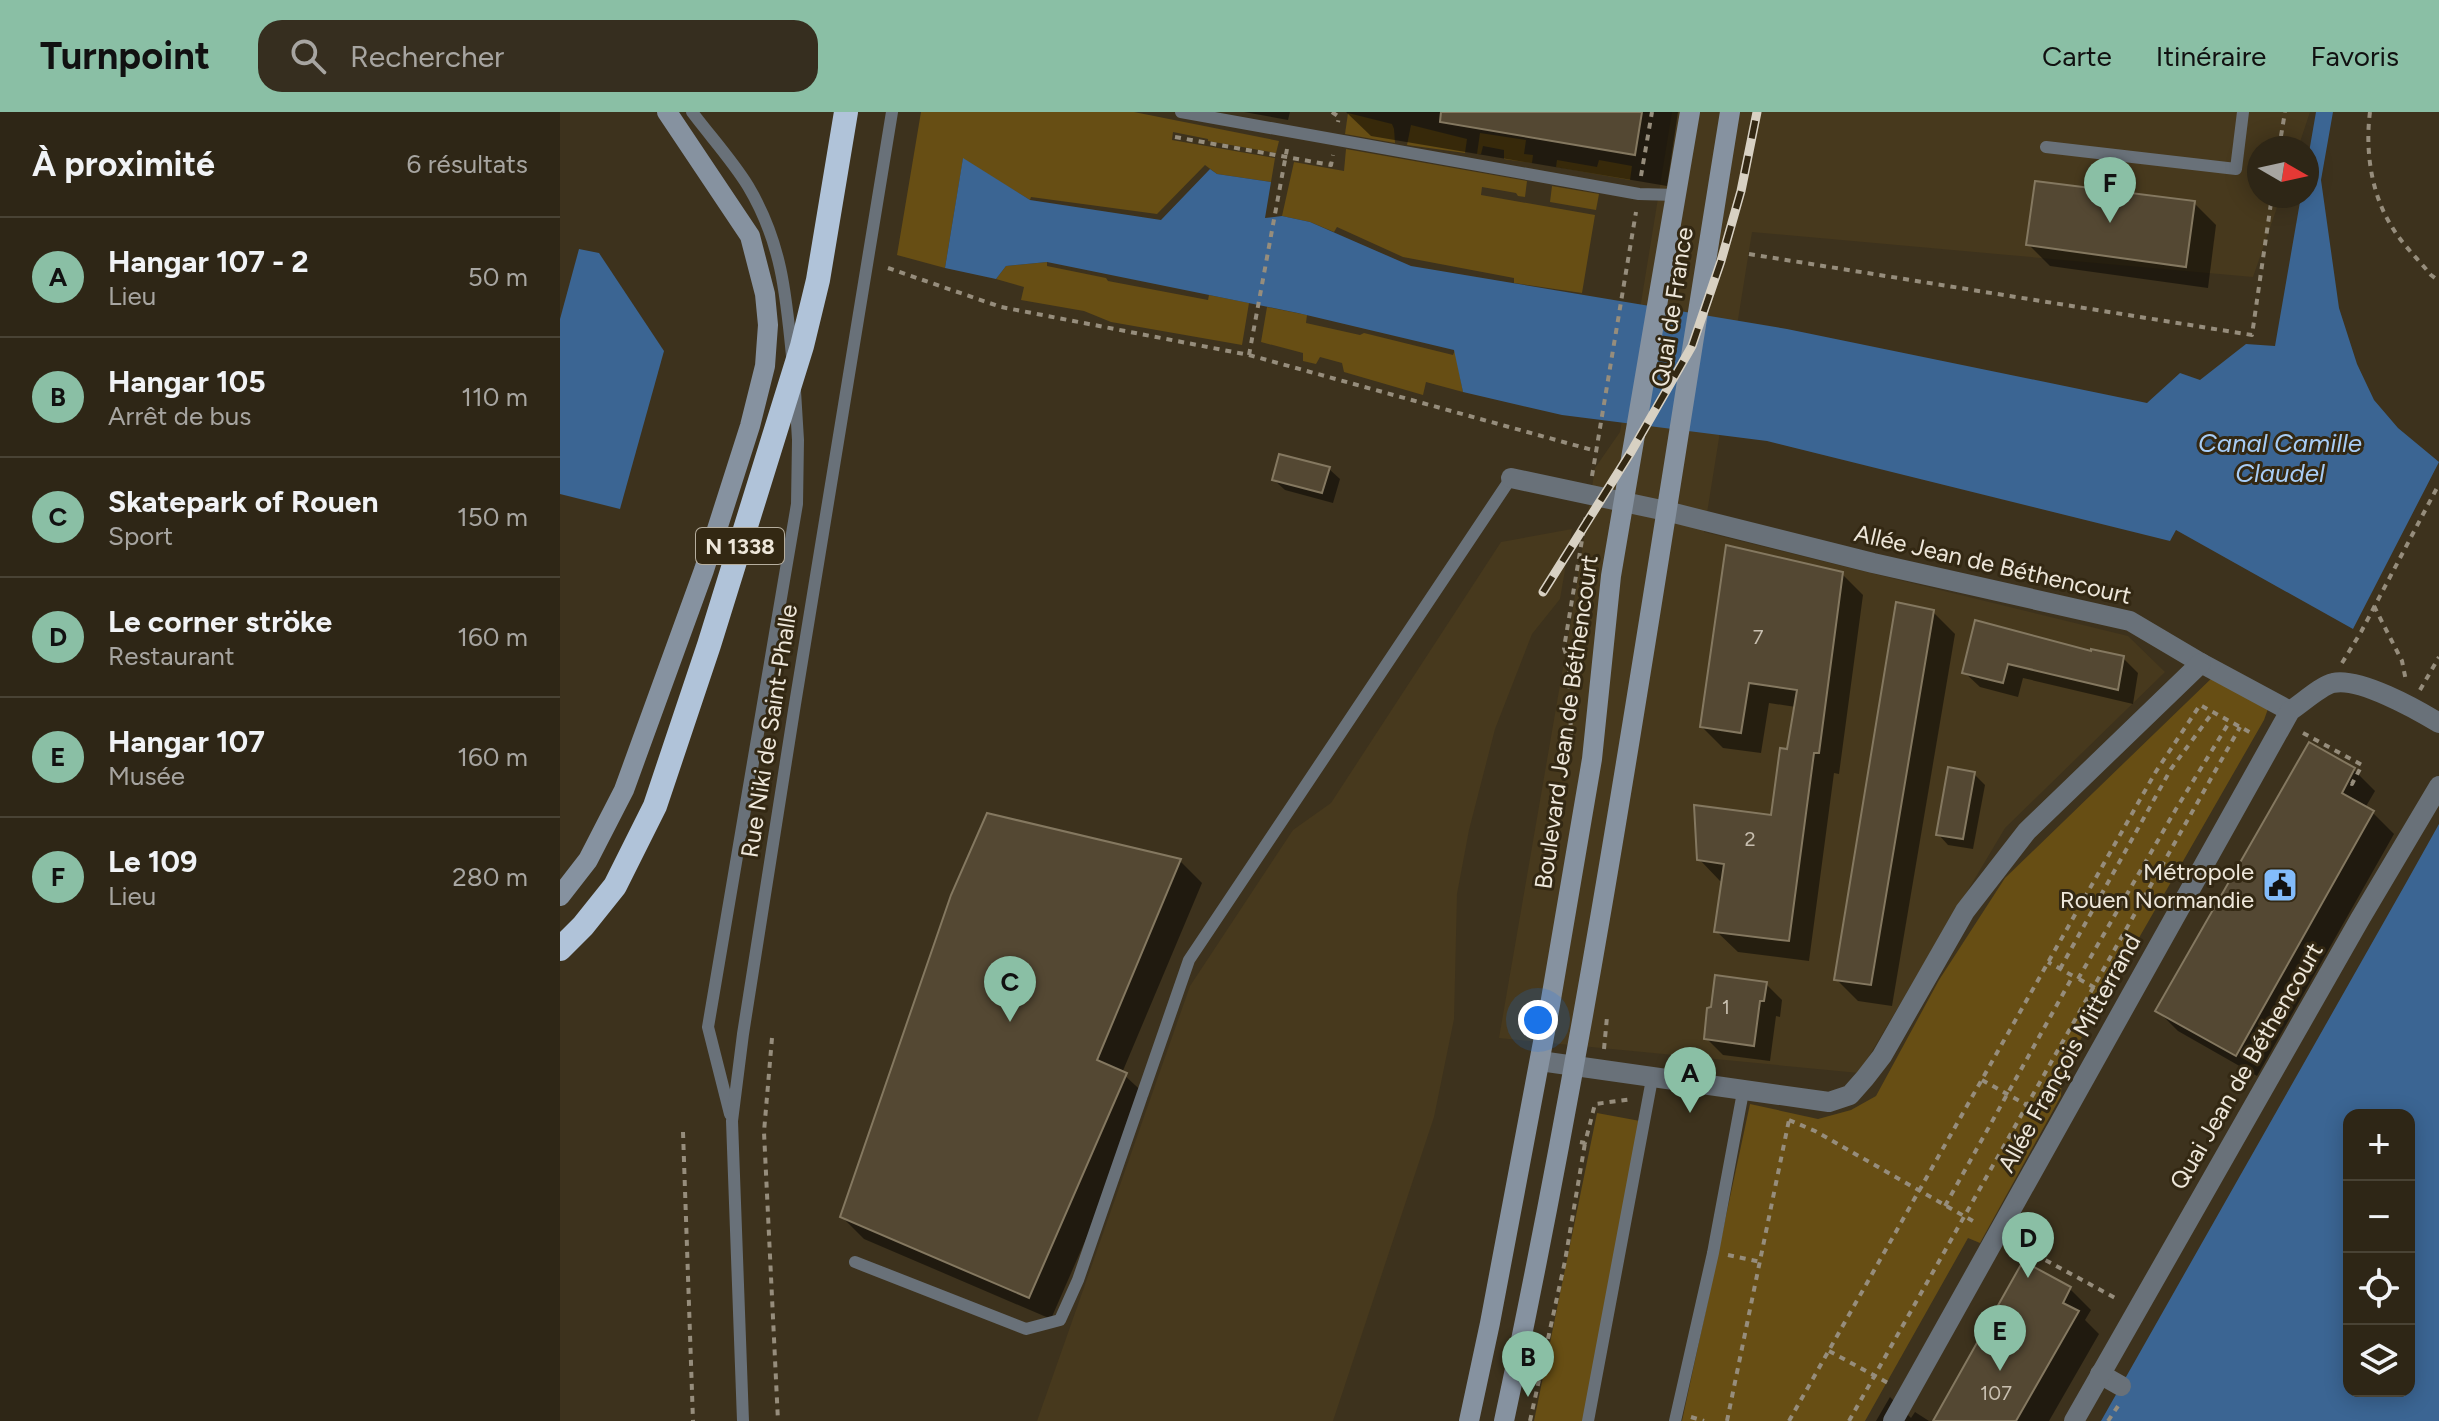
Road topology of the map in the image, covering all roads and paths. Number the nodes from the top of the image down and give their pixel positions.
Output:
1 (667, 112) edge
2 (692, 112) edge
3 (846, 112) edge
4 (892, 112) edge
5 (1181, 112) edge
6 (1332, 112) edge
7 (1652, 112) edge
8 (1690, 112) edge
9 (1730, 112) edge
10 (2243, 112) edge
11 (2285, 112) edge
12 (2370, 112) edge
13 (1339, 117) dead end
14 (1290, 131) junction
15 (2281, 136) edge
16 (1175, 137) dead end
17 (2046, 147) dead end
18 (1285, 158) junction
19 (1331, 165) dead end
20 (1639, 194) junction
21 (1676, 195) junction
22 (2270, 208) edge
23 (1749, 254) dead end
24 (888, 268) dead end
25 (2439, 281) edge
26 (1249, 355) junction
27 (794, 374) junction
28 (1596, 451) junction
29 (1511, 478) joint
30 (2439, 484) edge
31 (1590, 494) junction
32 (1623, 501) junction
33 (1666, 511) junction
34 (2374, 606) junction
35 (2439, 657) edge
36 (2201, 663) junction
37 (2332, 683) junction
38 (2412, 707) junction
39 (2290, 711) junction
40 (2213, 712) junction
41 (2230, 721) junction
42 (2439, 723) edge
43 (2240, 727) junction
44 (1571, 742) dead end
45 (2272, 744) junction
46 (2348, 782) dead end
47 (2439, 786) edge
48 (560, 896) edge
49 (560, 949) edge
50 (2048, 962) junction
51 (2060, 969) junction
52 (2076, 978) junction
53 (2093, 987) junction
54 (2126, 1005) junction
55 (772, 1038) dead end
56 (1540, 1061) junction
57 (1572, 1066) junction
58 (1652, 1079) junction
59 (1982, 1080) junction
60 (1743, 1092) junction
61 (2007, 1094) junction
62 (1792, 1098) junction
63 (2027, 1105) junction
64 (732, 1121) junction
65 (2060, 1123) junction
66 (683, 1132) dead end
67 (1585, 1143) dead end
68 (1920, 1191) junction
69 (1945, 1206) junction
70 (1964, 1216) junction
71 (1997, 1234) junction
72 (1722, 1253) dead end
73 (855, 1262) dead end
74 (1761, 1262) dead end
75 (2137, 1309) junction
76 (1829, 1351) junction
77 (2100, 1374) junction
78 (1874, 1376) junction
79 (2121, 1386) dead end
80 (1908, 1394) junction
81 (693, 1421) edge
82 (743, 1421) edge
83 (778, 1421) edge
84 (1469, 1421) edge
85 (1504, 1421) edge
86 (1530, 1421) edge
87 (1588, 1421) edge
88 (1675, 1421) edge
89 (1789, 1421) edge
90 (1849, 1421) edge
91 (1893, 1421) edge
92 (2074, 1421) edge

1 - 48 main road, N 1338
2 - 27 lane, Rue Niki de Saint-Phalle
3 - 27 highway, N 1338
4 - 64 lane, Rue Niki de Saint-Phalle
5 - 14 lane
6 - 13 path
7 - 20 path, Boulevard Jean de Béthencourt
8 - 21 main road, Quai de France
9 - 33 main road, Quai de France
10 - 17 lane
11 - 15 path
12 - 25 path
14 - 18 path
14 - 20 lane
16 - 18 path
18 - 19 path
18 - 26 path
20 - 21 lane
20 - 28 path, Boulevard Jean de Béthencourt
21 - 32 main road, Quai de France
22 - 23 path
24 - 26 path
26 - 28 path
27 - 49 highway, N 1338
27 - 64 lane, Rue Niki de Saint-Phalle
28 - 31 path, Boulevard Jean de Béthencourt
29 - 31 street
29 - 73 lane
30 - 34 path
31 - 32 street
31 - 44 path, Boulevard Jean de Béthencourt
32 - 33 street
32 - 56 main road, Boulevard Jean de Béthencourt
33 - 36 street, Allée Jean de Béthencourt
33 - 57 main road
34 - 37 path
34 - 38 path
35 - 38 path
36 - 39 street, Allée Jean de Béthencourt
36 - 62 street
37 - 38 street
37 - 39 street
38 - 42 street
39 - 45 street, Allée François Mitterrand
40 - 41 path
40 - 50 path
40 - 51 path
41 - 43 path
41 - 52 path
43 - 45 path
43 - 53 path
45 - 46 path
45 - 54 street, Allée François Mitterrand
47 - 75 street, Quai Jean de Béthencourt
50 - 51 path
50 - 59 path
51 - 52 path
52 - 53 path
52 - 61 path
53 - 54 path
53 - 63 path
54 - 65 street, Allée François Mitterrand
55 - 83 path
56 - 57 street
56 - 84 main road, Boulevard Jean de Béthencourt
57 - 58 street
57 - 85 main road
58 - 60 street
58 - 87 lane
59 - 61 path
59 - 68 path
60 - 62 street
60 - 88 lane
61 - 63 path
61 - 69 path
62 - 68 path
63 - 65 path
63 - 70 path
64 - 82 lane, Rue Niki de Saint-Phalle
65 - 71 street, Allée François Mitterrand
66 - 81 path
67 - 86 path
68 - 69 path
68 - 76 path
69 - 70 path
70 - 71 path
70 - 78 path
71 - 75 path
71 - 80 street, Allée François Mitterrand
72 - 74 path
75 - 77 street, Quai Jean de Béthencourt
76 - 78 path
76 - 89 path
77 - 79 street
77 - 92 street, Quai Jean de Béthencourt
78 - 80 path
78 - 90 path
80 - 91 street, Allée François Mitterrand

